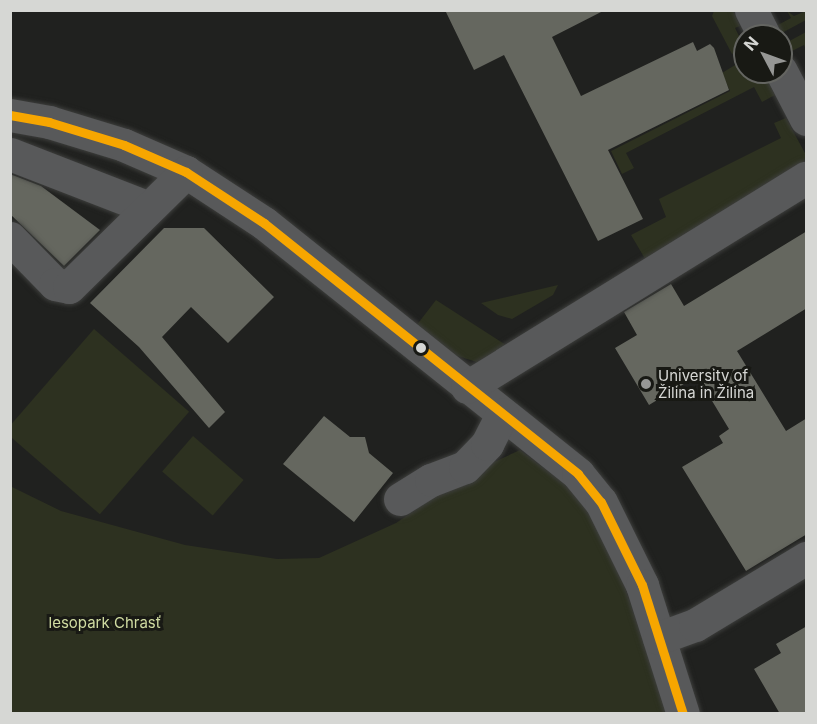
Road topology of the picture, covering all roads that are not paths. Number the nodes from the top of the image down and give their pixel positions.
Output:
1 (751, 10) edge
2 (758, 24) edge
3 (788, 84) edge
4 (10, 115) edge
5 (807, 119) edge
6 (10, 154) edge
7 (186, 171) junction
8 (807, 178) edge
9 (149, 208) junction
10 (10, 238) edge
11 (466, 387) junction
12 (502, 415) junction
13 (400, 499) dead end
14 (807, 558) edge
15 (659, 638) junction
16 (683, 714) edge

1 - 2 street
3 - 5 street
4 - 7 street
6 - 9 street
7 - 9 street
7 - 11 street
8 - 11 street
9 - 10 street
11 - 12 street
12 - 13 street
12 - 15 street
14 - 15 street
15 - 16 street

